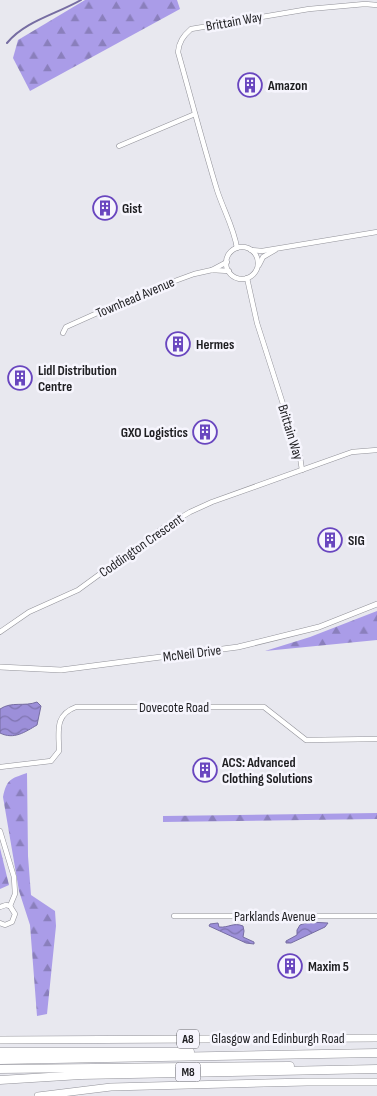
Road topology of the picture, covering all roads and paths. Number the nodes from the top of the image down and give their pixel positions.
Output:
1 (377, 4) edge
2 (195, 114) junction
3 (119, 146) dead end
4 (377, 232) edge
5 (237, 248) junction
6 (279, 248) junction
7 (251, 250) junction
8 (227, 262) junction
9 (258, 267) junction
10 (212, 270) junction
11 (229, 272) junction
12 (247, 278) junction
13 (63, 333) dead end
14 (377, 450) edge
15 (302, 470) junction
16 (377, 604) edge
17 (0, 632) edge
18 (0, 667) edge
19 (377, 739) edge
20 (0, 767) edge
21 (0, 831) edge
22 (10, 906) junction
23 (0, 907) edge
24 (174, 916) dead end
25 (377, 916) edge
26 (0, 923) edge
27 (377, 1038) edge
28 (0, 1040) edge
29 (0, 1052) edge
30 (310, 1054) junction
31 (377, 1054) edge
32 (0, 1060) edge
33 (377, 1068) edge
34 (0, 1069) edge
35 (0, 1080) edge
36 (377, 1082) edge
37 (38, 1096) edge

1 - 2 street, Brittain Way
2 - 3 street
2 - 5 street, Brittain Way
4 - 6 street
5 - 7 street
5 - 8 street
6 - 7 street
6 - 9 street
7 - 9 street
8 - 10 street, Townhead Avenue
8 - 11 street
9 - 12 street
10 - 11 street, Townhead Avenue
10 - 13 street, Townhead Avenue
11 - 12 street
12 - 15 street, Brittain Way
14 - 15 street, Coddington Crescent
15 - 17 street, Coddington Crescent
16 - 18 street, McNeil Drive
19 - 20 street, Dovecote Road
21 - 22 street
22 - 23 street
22 - 26 street
24 - 25 street, Parklands Avenue
27 - 28 highway, Glasgow and Edinburgh Road / A8
29 - 30 highway, M8
30 - 31 highway, M8
30 - 32 highway, M8
33 - 34 highway, M8
33 - 35 highway, M8
36 - 37 highway

